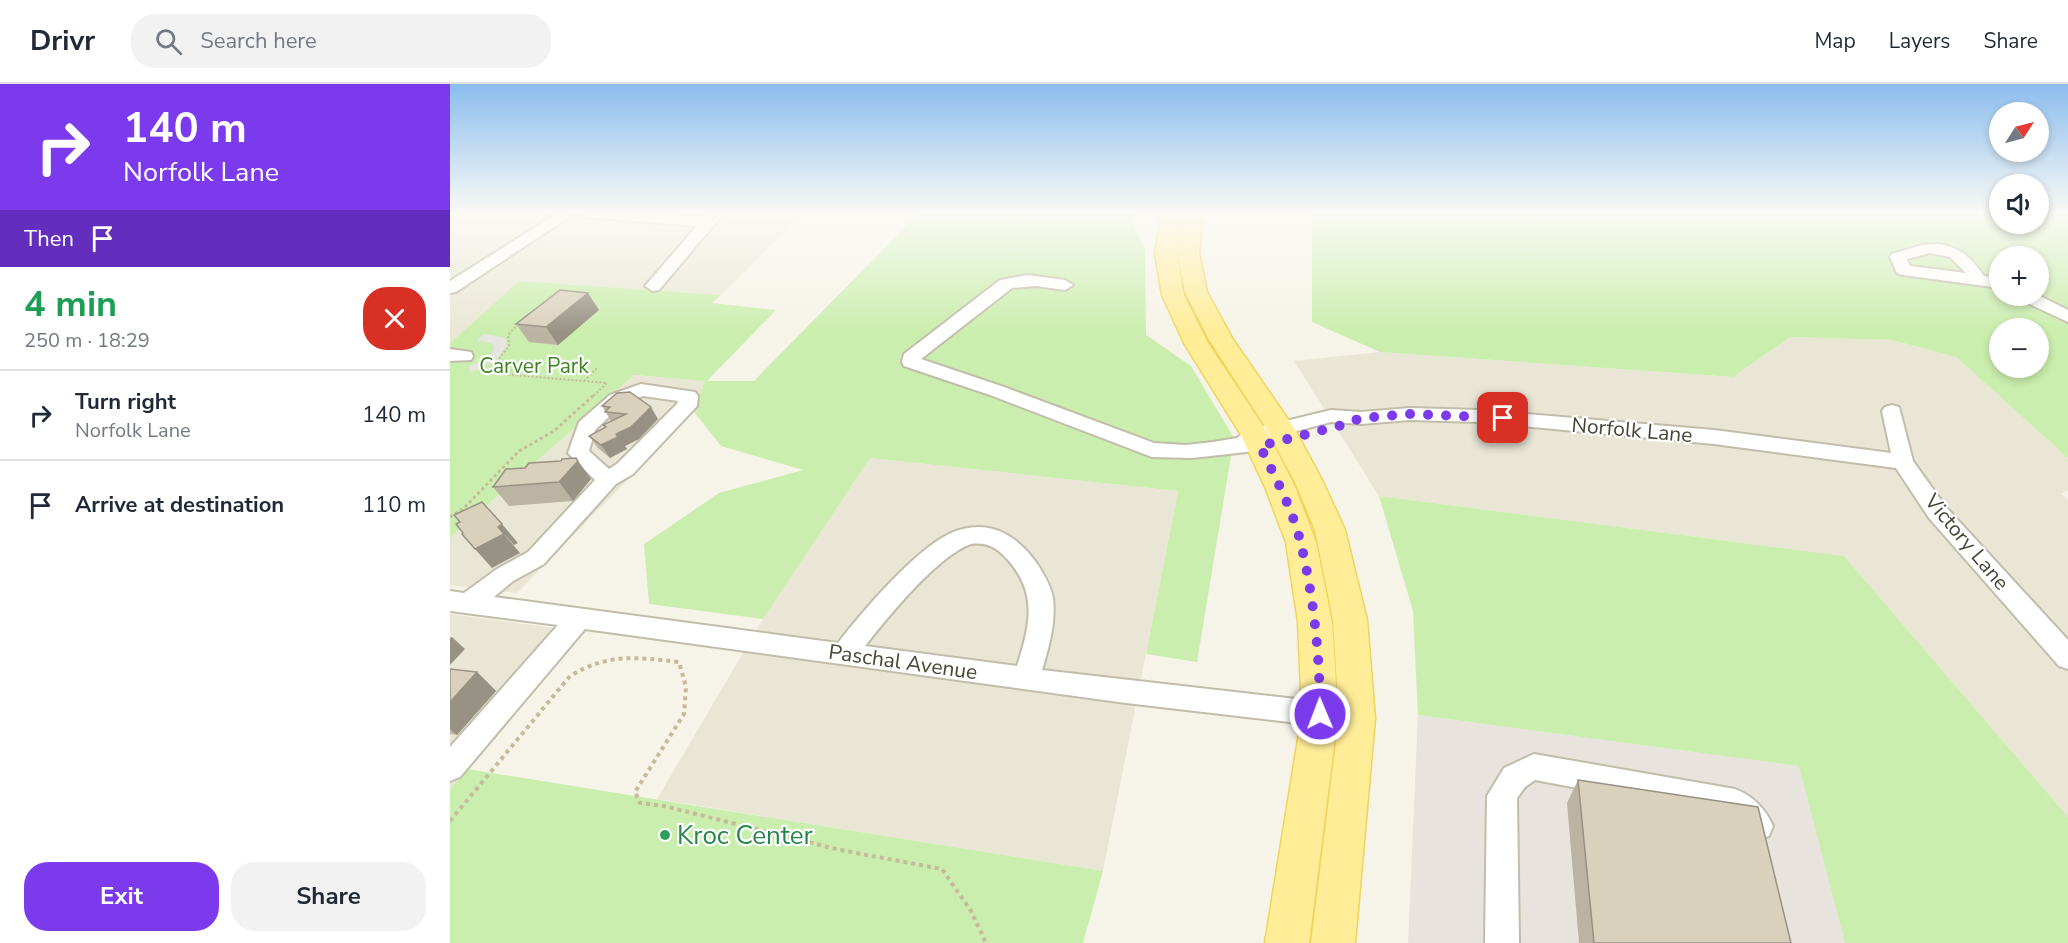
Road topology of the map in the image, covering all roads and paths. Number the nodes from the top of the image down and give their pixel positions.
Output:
1 (505, 253) edge
2 (681, 253) edge
3 (1166, 253) edge
4 (1188, 253) edge
5 (1979, 280) dead end
6 (1989, 281) edge
7 (1065, 285) dead end
8 (653, 286) dead end
9 (450, 288) edge
10 (2047, 306) edge
11 (2068, 317) edge
12 (524, 319) edge
13 (598, 367) dead end
14 (584, 381) junction
15 (1892, 411) dead end
16 (1265, 438) junction
17 (1903, 462) junction
18 (608, 479) junction
19 (450, 517) edge
20 (459, 603) edge
21 (580, 618) junction
22 (844, 654) junction
23 (2068, 658) edge
24 (1026, 678) junction
25 (1338, 716) junction
26 (450, 768) edge
27 (450, 820) edge
28 (1767, 847) edge
29 (986, 943) edge
30 (1287, 943) edge
31 (1333, 943) edge
32 (1502, 943) edge

1 - 9 street
2 - 8 street
3 - 16 main road
4 - 16 main road
5 - 6 street
7 - 16 street, Norfolk Lane
10 - 11 street
12 - 14 path
13 - 14 path
14 - 19 path
15 - 17 street, Victory Lane
16 - 17 street, Norfolk Lane
16 - 25 main road
17 - 23 street, Victory Lane
18 - 18 street
18 - 20 street
20 - 21 street, Paschal Avenue
21 - 22 street, Paschal Avenue
21 - 26 street
22 - 24 street, Paschal Avenue
22 - 24 street
24 - 25 street, Paschal Avenue
25 - 30 main road
25 - 31 main road
27 - 29 path
28 - 32 street

